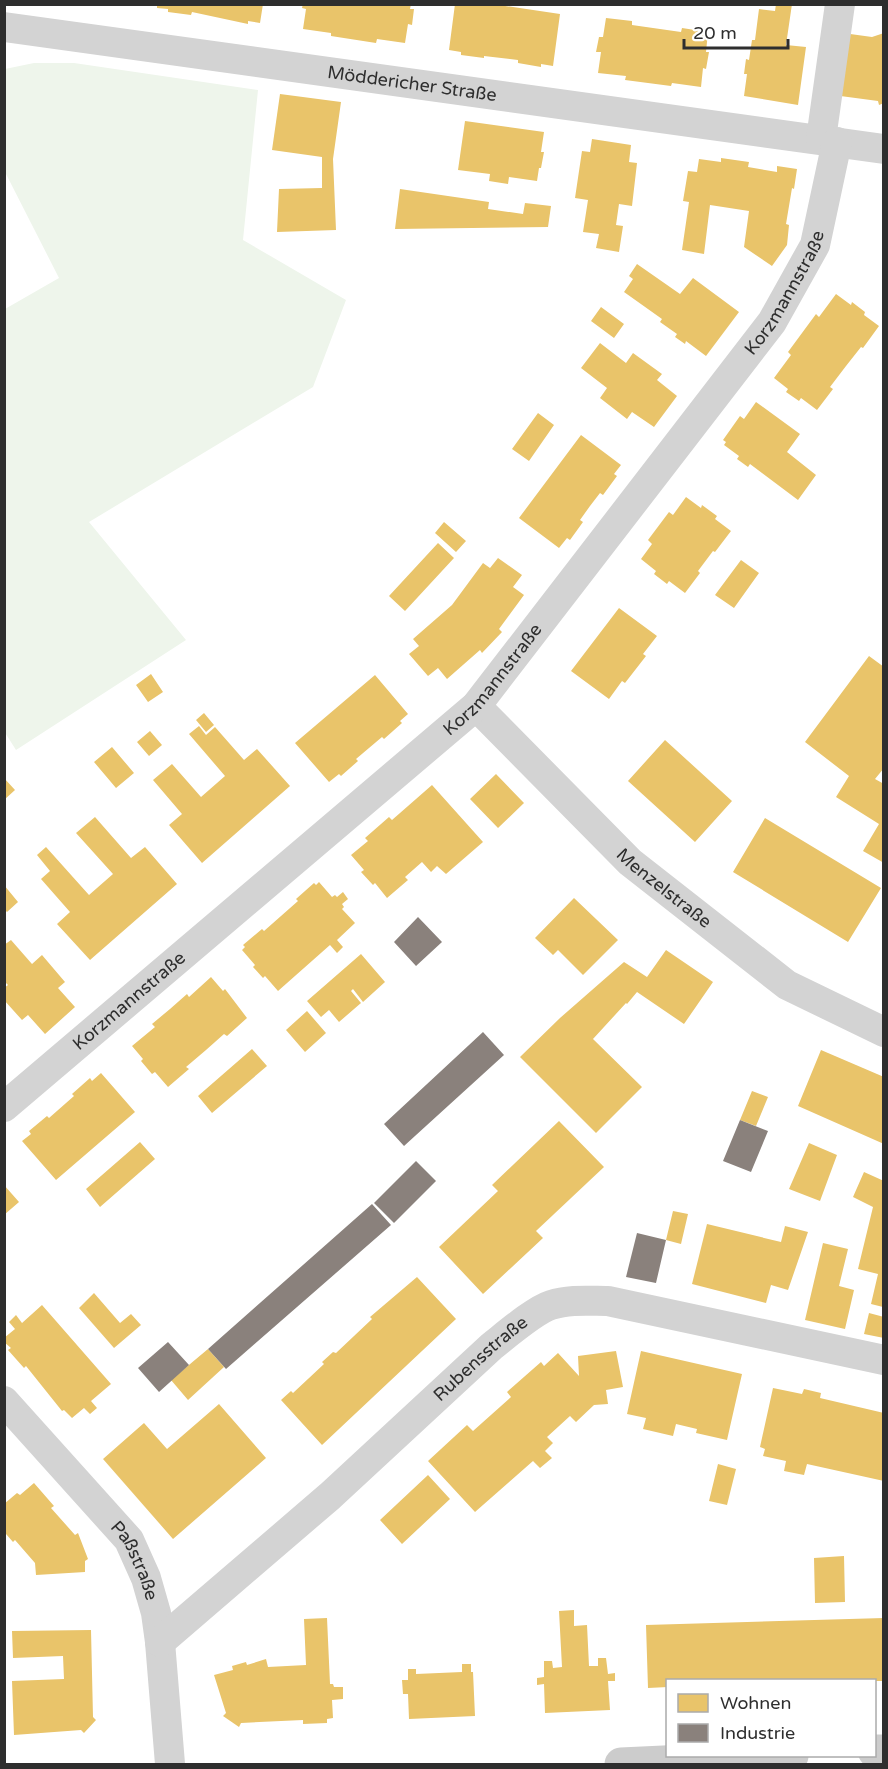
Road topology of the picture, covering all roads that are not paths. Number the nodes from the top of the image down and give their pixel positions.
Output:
1 (840, 4) edge
2 (4, 27) edge
3 (829, 141) junction
4 (884, 149) edge
5 (476, 706) junction
6 (884, 1032) edge
7 (4, 1107) edge
8 (884, 1360) edge
9 (4, 1401) edge
10 (160, 1642) junction
11 (754, 1757) edge
12 (170, 1764) edge
13 (621, 1764) edge

1 - 3 street
2 - 3 street, Möddericher Straße
3 - 4 street, Möddericher Straße
3 - 5 street, Korzmannstraße
5 - 6 street, Menzelstraße
5 - 7 street, Korzmannstraße
8 - 10 street, Rubensstraße
9 - 10 street, Paßstraße
10 - 12 street, Paßstraße
11 - 13 main road

